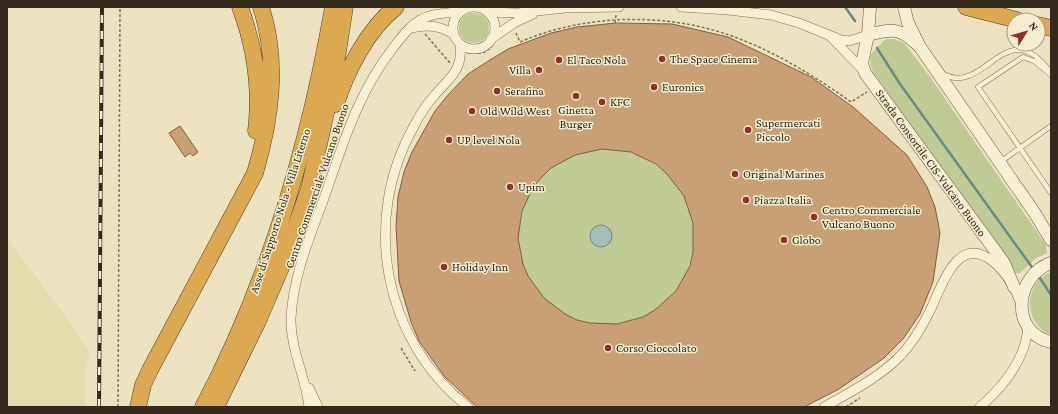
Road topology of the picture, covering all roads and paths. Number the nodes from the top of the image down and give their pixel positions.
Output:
1 (120, 7) edge
2 (240, 7) edge
3 (261, 7) edge
4 (321, 7) edge
5 (333, 7) edge
6 (345, 7) edge
7 (396, 7) edge
8 (567, 7) edge
9 (619, 7) edge
10 (681, 7) edge
11 (870, 7) edge
12 (904, 7) edge
13 (966, 7) edge
14 (462, 11) junction
15 (542, 11) junction
16 (487, 12) junction
17 (1006, 17) edge
18 (418, 27) junction
19 (514, 28) dead end
20 (409, 29) junction
21 (453, 34) junction
22 (868, 35) junction
23 (830, 36) junction
24 (492, 43) junction
25 (460, 45) junction
26 (920, 47) junction
27 (465, 55) dead end
28 (457, 71) junction
29 (937, 71) junction
30 (865, 73) junction
31 (1051, 74) edge
32 (868, 88) dead end
33 (313, 110) junction
34 (1051, 126) edge
35 (1020, 148) junction
36 (1000, 162) junction
37 (309, 189) junction
38 (1051, 193) edge
39 (238, 206) junction
40 (1034, 212) junction
41 (1051, 229) edge
42 (1051, 240) edge
43 (1051, 263) edge
44 (1014, 287) junction
45 (1021, 304) junction
46 (1028, 326) junction
47 (1051, 342) edge
48 (401, 348) dead end
49 (415, 370) dead end
50 (302, 374) junction
51 (860, 398) dead end
52 (118, 407) edge
53 (138, 407) edge
54 (202, 407) edge
55 (216, 407) edge
56 (309, 407) edge
57 (318, 407) edge
58 (468, 407) edge
59 (824, 407) edge
60 (846, 407) edge
61 (980, 407) edge

1 - 52 path
2 - 39 highway
3 - 39 highway
4 - 33 highway
5 - 33 highway, Asse di Supporto Nola - Villa Literno
6 - 37 highway, Asse di Supporto Nola - Villa Literno
7 - 37 highway
8 - 9 street, Centro Commerciale Vulcano Buono
8 - 15 street, Centro Commerciale Vulcano Buono
10 - 23 street
11 - 22 street
12 - 26 street
13 - 17 highway
14 - 16 street, Centro Commerciale Vulcano Buono
14 - 20 street, Centro Commerciale Vulcano Buono
14 - 21 street
15 - 16 street, Centro Commerciale Vulcano Buono
15 - 24 street, Centro Commerciale Vulcano Buono
16 - 24 street
18 - 20 street
18 - 21 street
18 - 28 path
19 - 32 path
20 - 50 street, Centro Commerciale Vulcano Buono
21 - 25 street
22 - 23 street
22 - 26 street
22 - 30 street
23 - 30 street
24 - 25 street, Centro Commerciale Vulcano Buono
24 - 27 path
25 - 28 street
26 - 29 street
28 - 58 street
29 - 31 lane
29 - 36 street
30 - 44 street, Strada Consortile CIS-Vulcano Buono
31 - 35 lane
33 - 54 highway, Asse di Supporto Nola - Villa Literno
34 - 35 lane
35 - 36 lane
35 - 38 lane
36 - 40 street
37 - 55 highway, Asse di Supporto Nola - Villa Literno
39 - 53 highway
40 - 41 street
40 - 42 street
43 - 45 street
44 - 45 street
44 - 59 street
45 - 46 street
46 - 47 street
46 - 61 street
48 - 49 path
50 - 56 street
50 - 57 street
51 - 60 path

